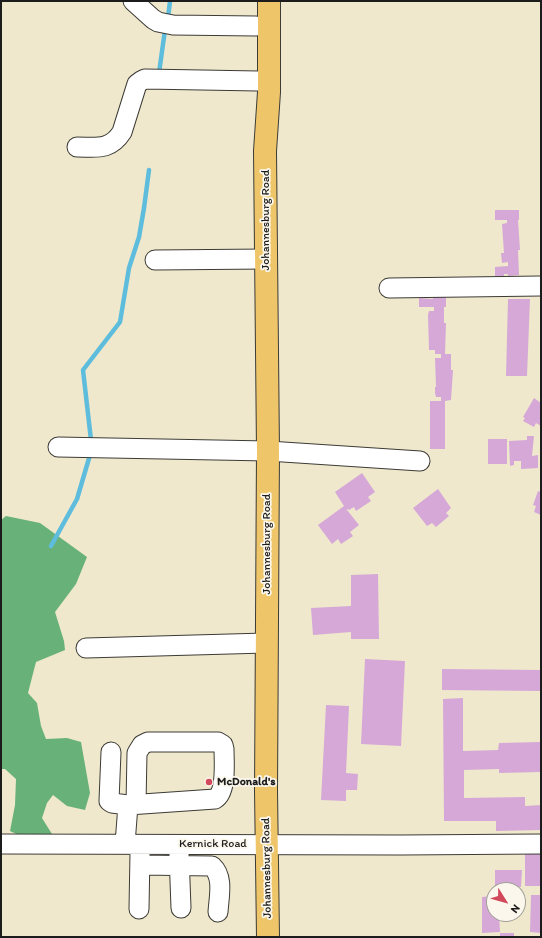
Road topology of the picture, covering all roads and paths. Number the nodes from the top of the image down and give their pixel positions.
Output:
1 (133, 1) edge
2 (256, 1) edge
3 (270, 1) edge
4 (256, 26) junction
5 (258, 81) junction
6 (77, 147) dead end
7 (265, 151) junction
8 (266, 259) junction
9 (155, 260) dead end
10 (541, 286) edge
11 (389, 288) dead end
12 (58, 447) dead end
13 (268, 450) junction
14 (420, 461) dead end
15 (266, 643) junction
16 (86, 648) dead end
17 (110, 752) dead end
18 (132, 805) junction
19 (1, 844) edge
20 (133, 844) junction
21 (179, 844) junction
22 (541, 844) edge
23 (267, 845) junction
24 (140, 865) junction
25 (180, 865) junction
26 (181, 908) dead end
27 (139, 909) dead end
28 (218, 912) dead end
29 (268, 937) edge

1 - 4 street
2 - 4 main road, Johannesburg Road
3 - 7 main road, Johannesburg Road
4 - 5 main road, Johannesburg Road
5 - 6 street
5 - 7 main road, Johannesburg Road
7 - 8 main road, Johannesburg Road
8 - 9 street
8 - 13 main road, Johannesburg Road
10 - 11 street
12 - 13 street
13 - 14 street
13 - 15 main road, Johannesburg Road
15 - 16 street
15 - 23 main road, Johannesburg Road
17 - 18 street
18 - 18 street
18 - 20 street
19 - 20 street, Kernick Road
20 - 21 street, Kernick Road
20 - 24 street
21 - 23 street, Kernick Road
21 - 25 street
22 - 23 street, Kernick Road
23 - 29 main road, Johannesburg Road
24 - 25 street
24 - 27 street
25 - 26 street
25 - 28 street

